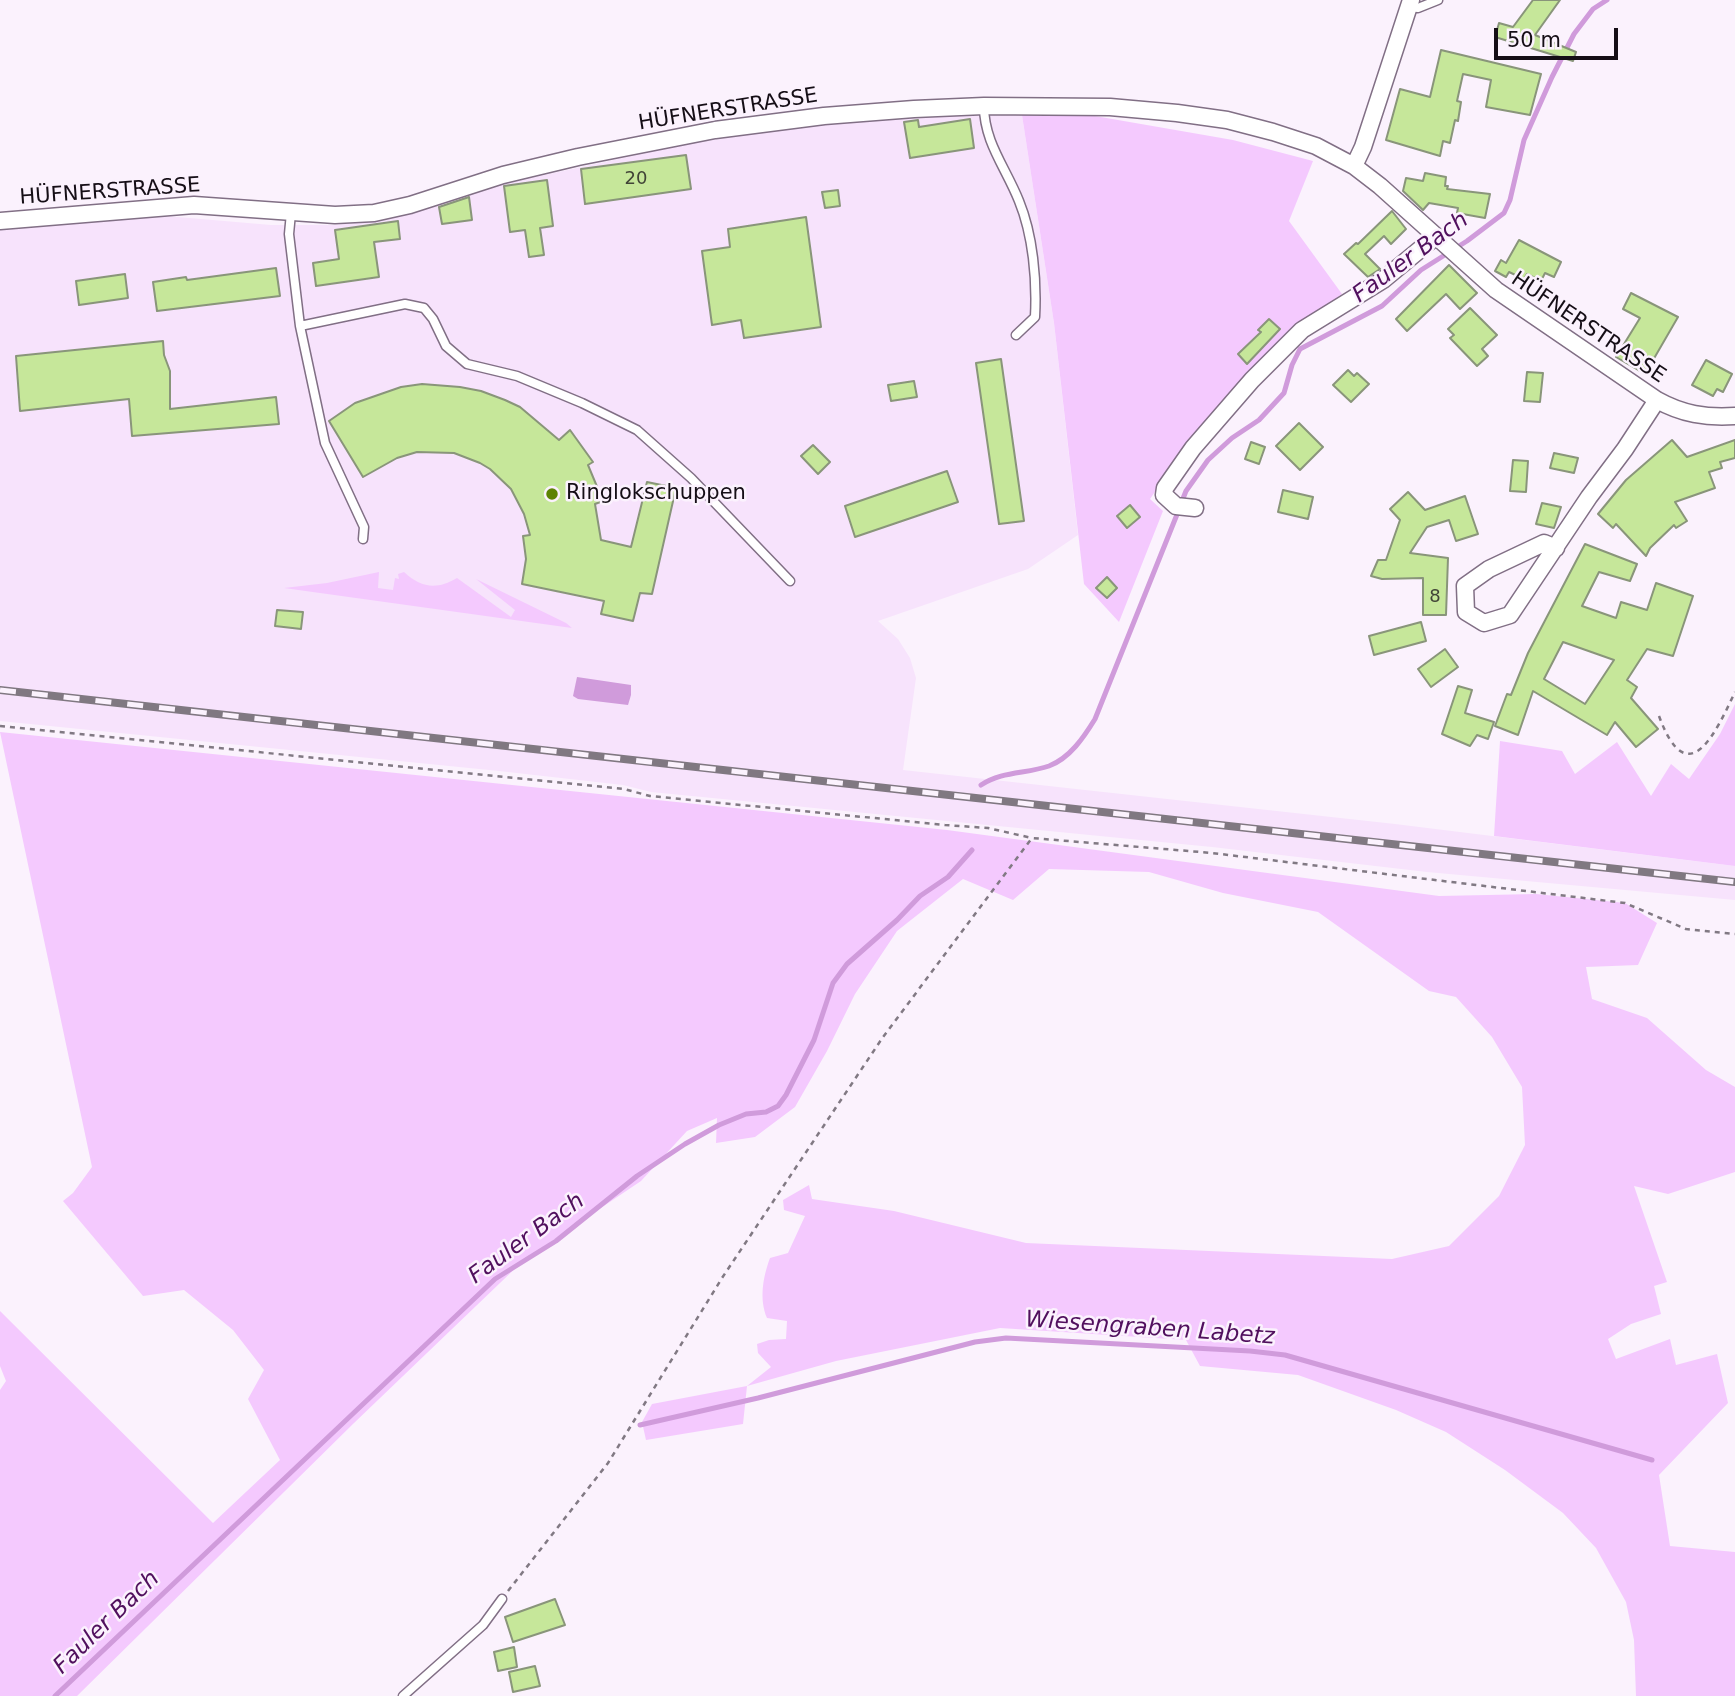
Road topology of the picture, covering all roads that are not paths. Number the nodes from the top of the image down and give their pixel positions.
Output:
1 (1438, 0) edge
2 (1410, 4) edge
3 (984, 106) junction
4 (1354, 166) junction
5 (291, 213) junction
6 (0, 220) edge
7 (1438, 240) junction
8 (300, 326) junction
9 (1016, 335) dead end
10 (1657, 400) junction
11 (1735, 416) edge
12 (1195, 508) dead end
13 (363, 539) dead end
14 (1556, 548) junction
15 (790, 581) dead end
16 (502, 1599) road end
17 (403, 1696) edge

1 - 2 lane
2 - 4 street
3 - 4 street, HÜFNERSTRASSE
3 - 5 street, HÜFNERSTRASSE
3 - 9 lane
4 - 7 street, HÜFNERSTRASSE
5 - 6 street, HÜFNERSTRASSE
5 - 8 lane
7 - 10 street, HÜFNERSTRASSE
7 - 12 street
8 - 13 lane
8 - 15 lane
10 - 11 street, HÜFNERSTRASSE
10 - 14 street
14 - 14 street
16 - 17 lane

